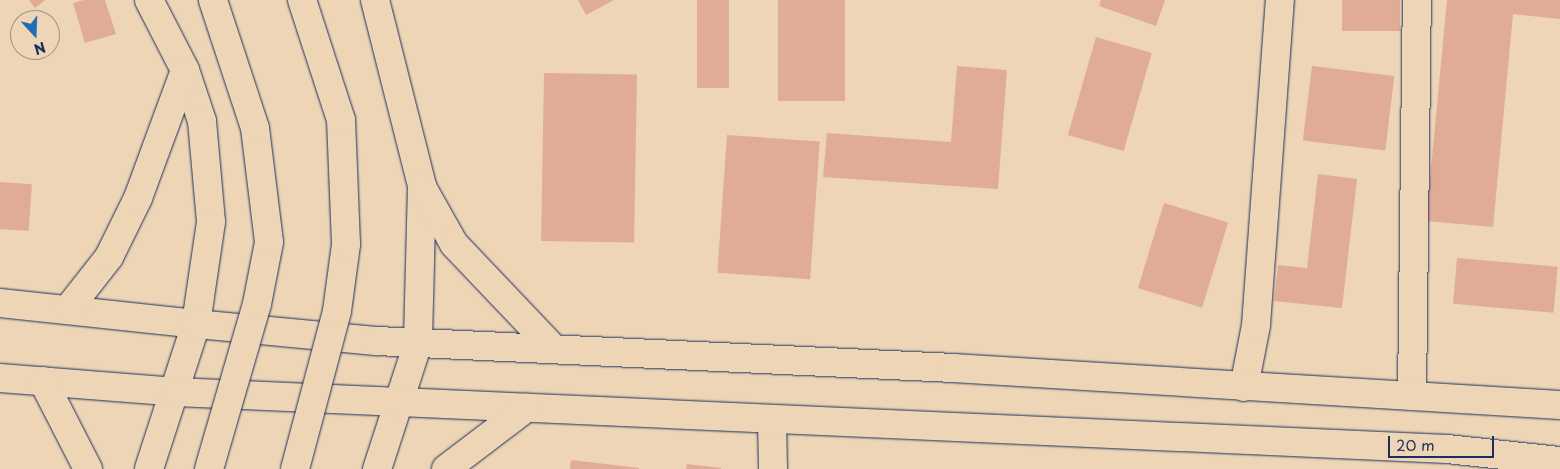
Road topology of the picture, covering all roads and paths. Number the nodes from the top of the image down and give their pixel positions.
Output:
1 (149, 0) edge
2 (213, 0) edge
3 (302, 0) edge
4 (375, 0) edge
5 (1280, 0) edge
6 (1417, 0) edge
7 (185, 70) junction
8 (422, 186) junction
9 (0, 303) edge
10 (69, 308) junction
11 (196, 324) junction
12 (418, 342) junction
13 (552, 348) junction
14 (0, 378) edge
15 (43, 381) junction
16 (1244, 387) junction
17 (176, 392) junction
18 (1412, 396) junction
19 (402, 402) junction
20 (1560, 405) edge
21 (526, 408) junction
22 (772, 420) junction
23 (1560, 461) edge
24 (88, 469) edge
25 (149, 469) edge
26 (208, 469) edge
27 (295, 469) edge
28 (377, 469) edge
29 (446, 469) edge
30 (773, 469) edge

1 - 7 main road
2 - 26 main road, bridge
3 - 27 main road, bridge
4 - 8 main road
5 - 16 main road
6 - 18 main road
7 - 10 main road
7 - 11 main road
8 - 12 main road
8 - 13 main road
9 - 10 main road
10 - 11 main road
11 - 12 main road
11 - 17 main road
12 - 13 main road
12 - 19 main road
13 - 16 main road
14 - 15 main road
15 - 17 main road
15 - 24 main road
16 - 18 main road
17 - 19 main road
17 - 25 main road
18 - 20 main road
19 - 21 main road
19 - 28 main road
21 - 22 main road
21 - 29 main road
22 - 23 main road
22 - 30 main road

